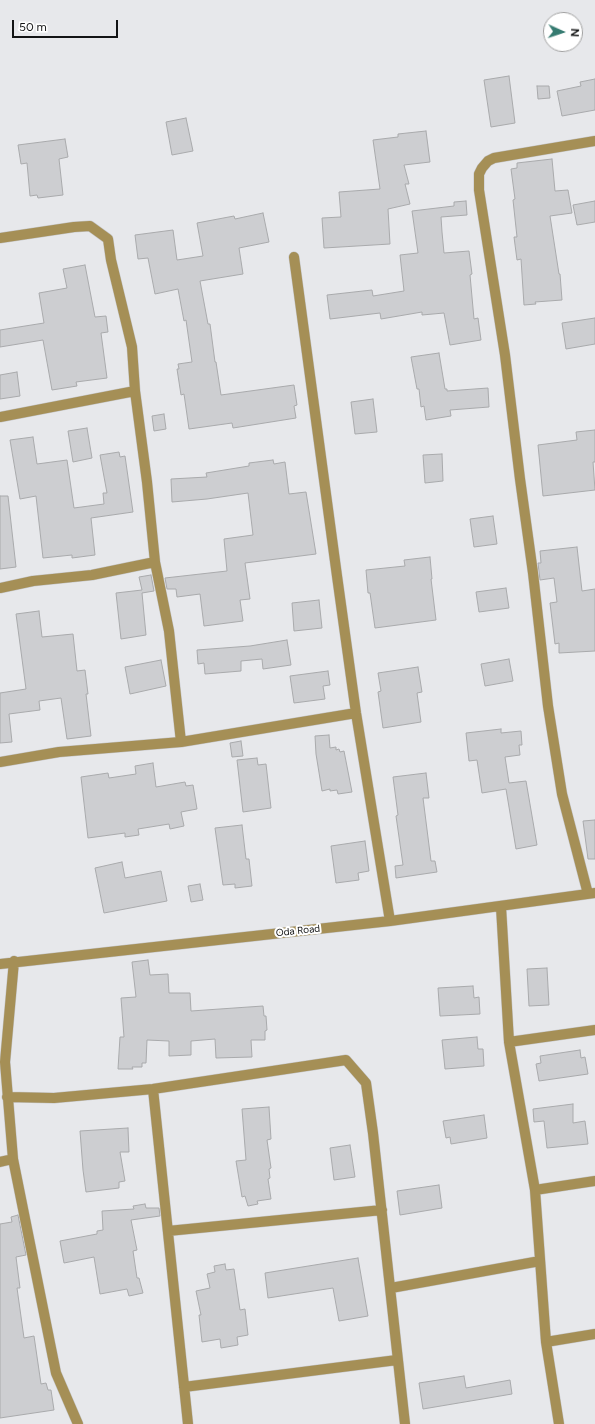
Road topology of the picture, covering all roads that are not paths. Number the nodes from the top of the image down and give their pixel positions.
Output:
1 (595, 141) edge
2 (0, 238) edge
3 (294, 257) dead end
4 (135, 391) junction
5 (0, 417) edge
6 (155, 562) junction
7 (0, 588) edge
8 (356, 713) junction
9 (181, 742) junction
10 (0, 762) edge
11 (591, 894) edge
12 (501, 907) junction
13 (390, 921) junction
14 (14, 961) junction
15 (0, 964) edge
16 (595, 1030) edge
17 (509, 1042) junction
18 (153, 1088) junction
19 (7, 1097) junction
20 (13, 1158) junction
21 (0, 1162) edge
22 (595, 1181) edge
23 (535, 1190) junction
24 (382, 1210) junction
25 (168, 1231) junction
26 (540, 1261) junction
27 (391, 1288) junction
28 (595, 1334) edge
29 (546, 1342) junction
30 (397, 1360) junction
31 (184, 1387) junction
32 (78, 1424) edge
33 (188, 1424) edge
34 (405, 1424) edge
35 (559, 1424) edge

1 - 11 street
2 - 4 street
3 - 8 street
4 - 5 street
4 - 6 street
6 - 7 street
6 - 9 street
8 - 9 street
8 - 13 street
9 - 10 street
11 - 12 street, Oda Road
12 - 13 street, Oda Road
12 - 17 street
13 - 14 street, Oda Road
14 - 15 street, Oda Road
14 - 19 street
16 - 17 street
17 - 23 street
18 - 19 street
18 - 24 street
18 - 25 street
19 - 20 street
20 - 21 street
20 - 32 street
22 - 23 street
23 - 26 street
24 - 25 street
24 - 27 street
25 - 31 street
26 - 27 street
26 - 29 street
27 - 30 street
28 - 29 street
29 - 35 street
30 - 31 street
30 - 34 street
31 - 33 street

